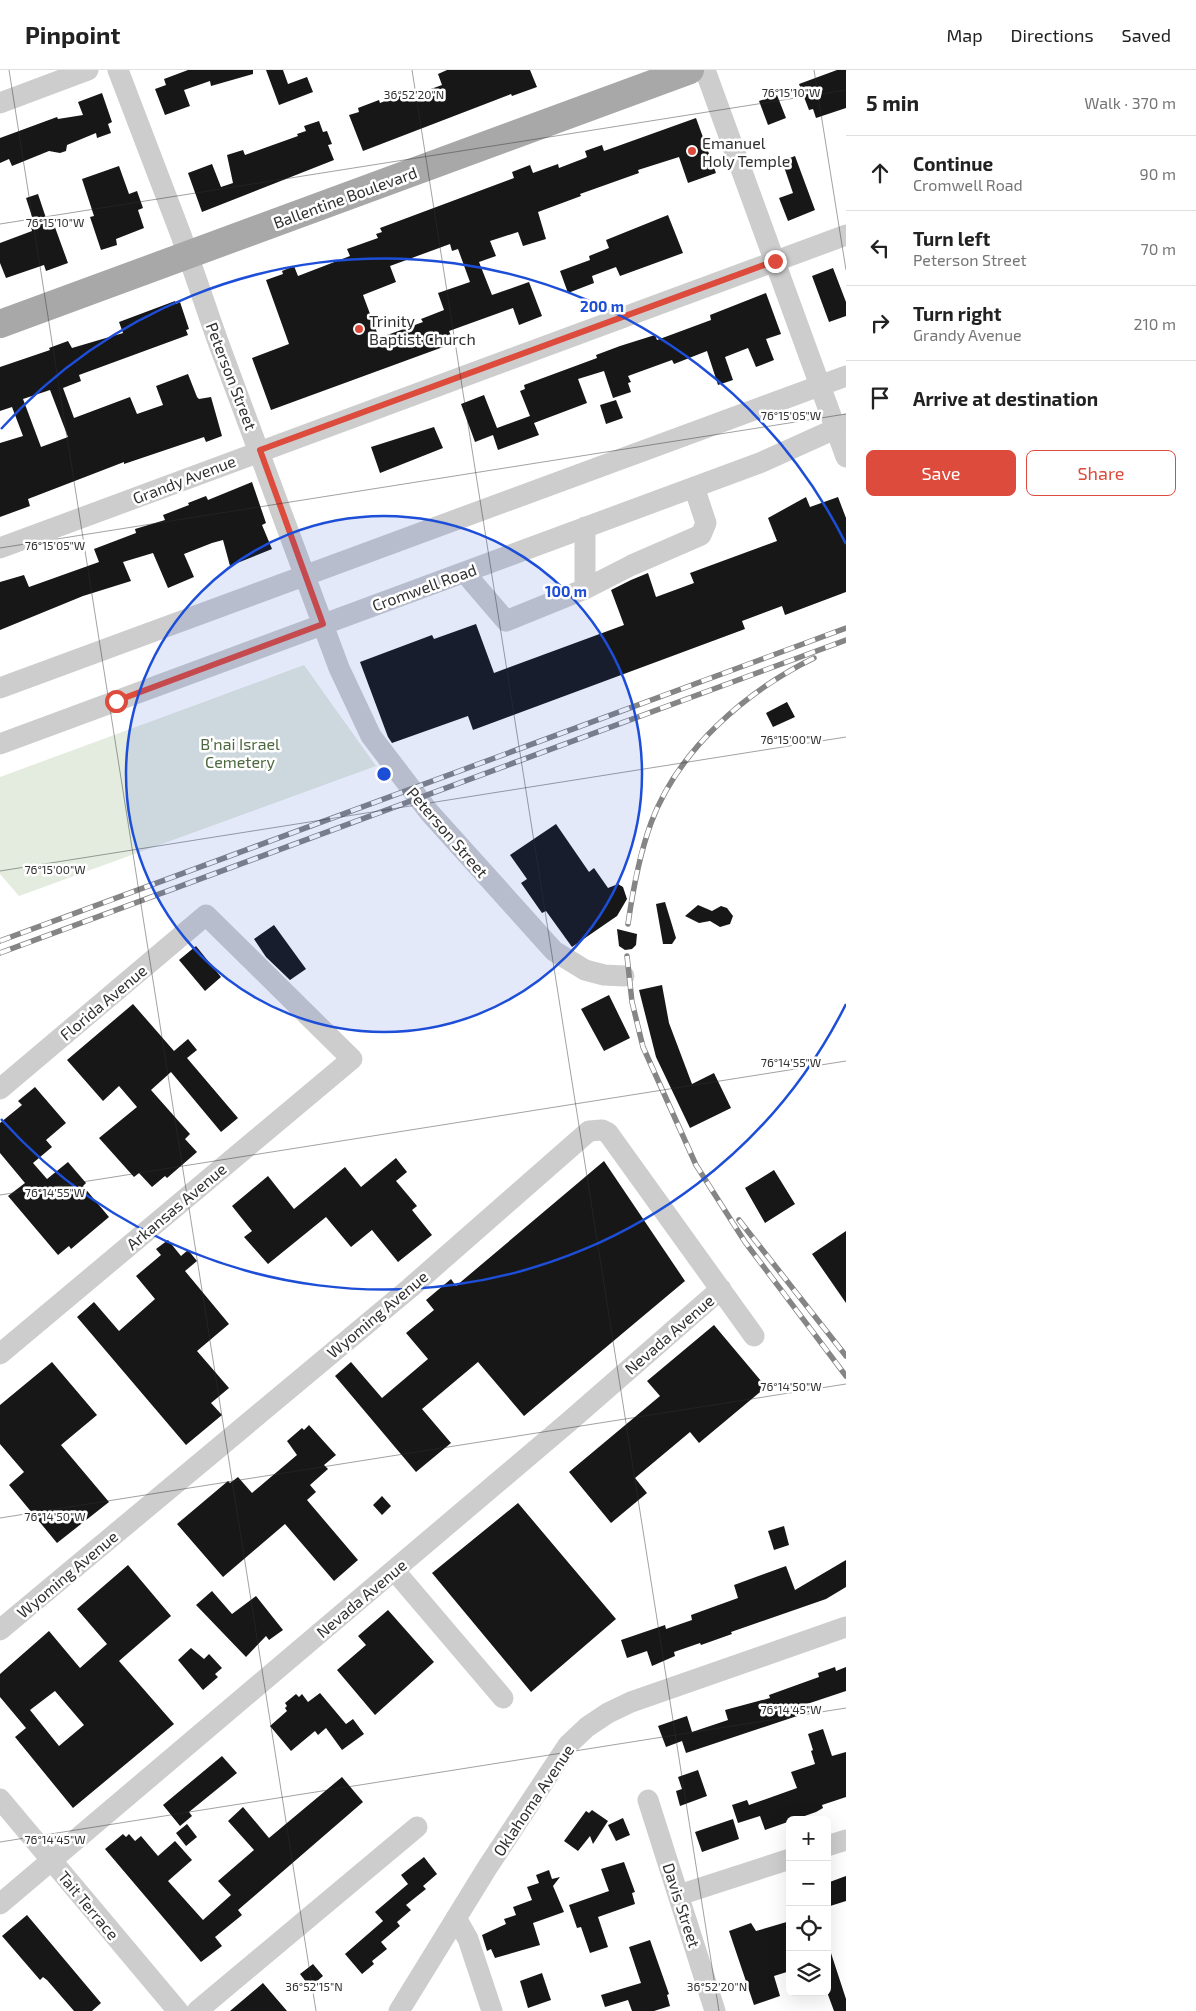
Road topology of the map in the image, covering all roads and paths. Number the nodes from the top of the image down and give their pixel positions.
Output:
1 (88, 70) edge
2 (118, 70) edge
3 (690, 70) edge
4 (705, 70) edge
5 (0, 103) edge
6 (846, 234) edge
7 (188, 255) junction
8 (775, 261) junction
9 (0, 324) edge
10 (846, 376) edge
11 (820, 385) junction
12 (841, 427) edge
13 (260, 450) junction
14 (846, 457) edge
15 (694, 487) junction
16 (586, 527) junction
17 (0, 548) edge
18 (464, 572) junction
19 (305, 576) junction
20 (585, 589) junction
21 (323, 624) junction
22 (0, 688) edge
23 (0, 744) edge
24 (206, 915) joint
25 (624, 976) dead end
26 (0, 1089) edge
27 (721, 1289) junction
28 (754, 1336) dead end
29 (0, 1354) edge
30 (394, 1570) junction
31 (846, 1627) edge
32 (0, 1630) edge
33 (503, 1698) dead end
34 (0, 1799) edge
35 (648, 1800) dead end
36 (417, 1827) dead end
37 (846, 1840) edge
38 (831, 1845) edge
39 (786, 1859) edge
40 (52, 1860) junction
41 (679, 1895) junction
42 (0, 1904) edge
43 (456, 1918) junction
44 (178, 2011) edge
45 (196, 2011) edge
46 (399, 2011) edge
47 (492, 2011) edge
48 (715, 2011) edge

1 - 5 street
2 - 7 street, Peterson Street
3 - 7 main road, Ballentine Boulevard
4 - 8 street
6 - 8 street, Grandy Avenue
7 - 9 main road, Ballentine Boulevard
7 - 13 street, Peterson Street
8 - 11 street
8 - 13 street, Grandy Avenue
10 - 11 street
11 - 12 street
11 - 19 street
12 - 14 street
12 - 15 street, Cromwell Road
13 - 17 street, Grandy Avenue
13 - 19 street, Peterson Street
15 - 16 street, Cromwell Road
15 - 20 street
16 - 18 street, Cromwell Road
16 - 20 street
18 - 20 street
18 - 21 street, Cromwell Road
19 - 21 street, Peterson Street
19 - 22 street
21 - 23 street, Cromwell Road
21 - 25 street, Peterson Street
24 - 26 street, Florida Avenue
24 - 29 street, Arkansas Avenue
27 - 28 street, Wyoming Avenue
27 - 30 street, Nevada Avenue
27 - 32 street, Wyoming Avenue
30 - 33 street
30 - 40 street, Nevada Avenue
31 - 43 street, Oklahoma Avenue
34 - 40 street, Tait Terrace
35 - 41 street, Davis Street
36 - 45 street
37 - 38 street
39 - 41 street
40 - 42 street, Nevada Avenue
40 - 44 street, Tait Terrace
41 - 48 street, Davis Street
43 - 46 street, Oklahoma Avenue
43 - 47 street

